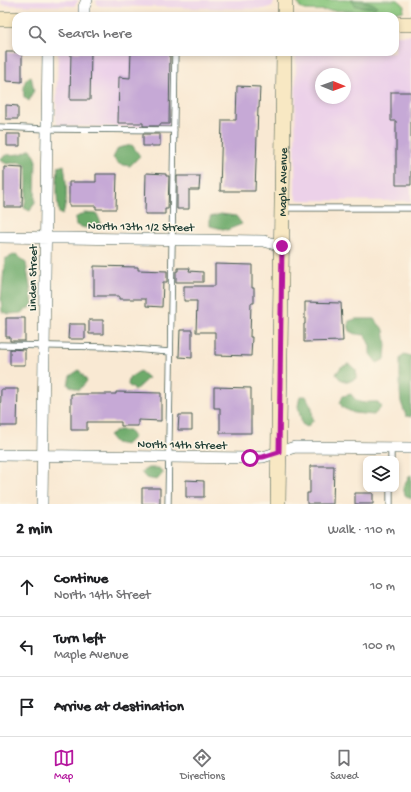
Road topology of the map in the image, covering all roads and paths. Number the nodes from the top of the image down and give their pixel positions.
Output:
1 (87, 0) edge
2 (285, 0) edge
3 (84, 12) edge
4 (285, 12) edge
5 (0, 19) edge
6 (12, 19) edge
7 (399, 24) edge
8 (411, 24) edge
9 (48, 56) edge
10 (175, 56) edge
11 (284, 56) edge
12 (0, 127) edge
13 (47, 129) junction
14 (174, 130) junction
15 (282, 208) junction
16 (411, 208) edge
17 (0, 237) edge
18 (46, 237) junction
19 (171, 239) junction
20 (282, 246) junction
21 (0, 345) edge
22 (44, 346) junction
23 (170, 352) junction
24 (391, 447) junction
25 (411, 448) edge
26 (279, 452) junction
27 (0, 455) edge
28 (43, 455) junction
29 (390, 456) edge
30 (168, 457) junction
31 (390, 492) edge
32 (42, 504) edge
33 (168, 504) edge
34 (278, 504) edge
35 (390, 504) edge

1 - 3 street
2 - 4 main road
5 - 6 main road
7 - 8 main road
9 - 13 street, Linden Street
10 - 14 lane
11 - 15 main road, Maple Avenue
12 - 13 lane
13 - 14 lane
13 - 18 street, Linden Street
14 - 19 lane
15 - 16 lane
15 - 20 main road, Maple Avenue
17 - 18 street, North 13th 1/2 Street
18 - 19 street, North 13th 1/2 Street
18 - 22 street, Linden Street
19 - 20 street, North 13th 1/2 Street
19 - 23 lane
20 - 26 main road, Maple Avenue
21 - 22 lane
22 - 23 lane
22 - 28 street, Linden Street
23 - 30 lane
24 - 25 street, North 14th Street
24 - 26 street, North 14th Street
24 - 29 lane
26 - 30 street, North 14th Street
26 - 34 main road, Maple Avenue
27 - 28 street, North 14th Street
28 - 30 street, North 14th Street
28 - 32 street, Linden Street
30 - 33 lane
31 - 35 lane

